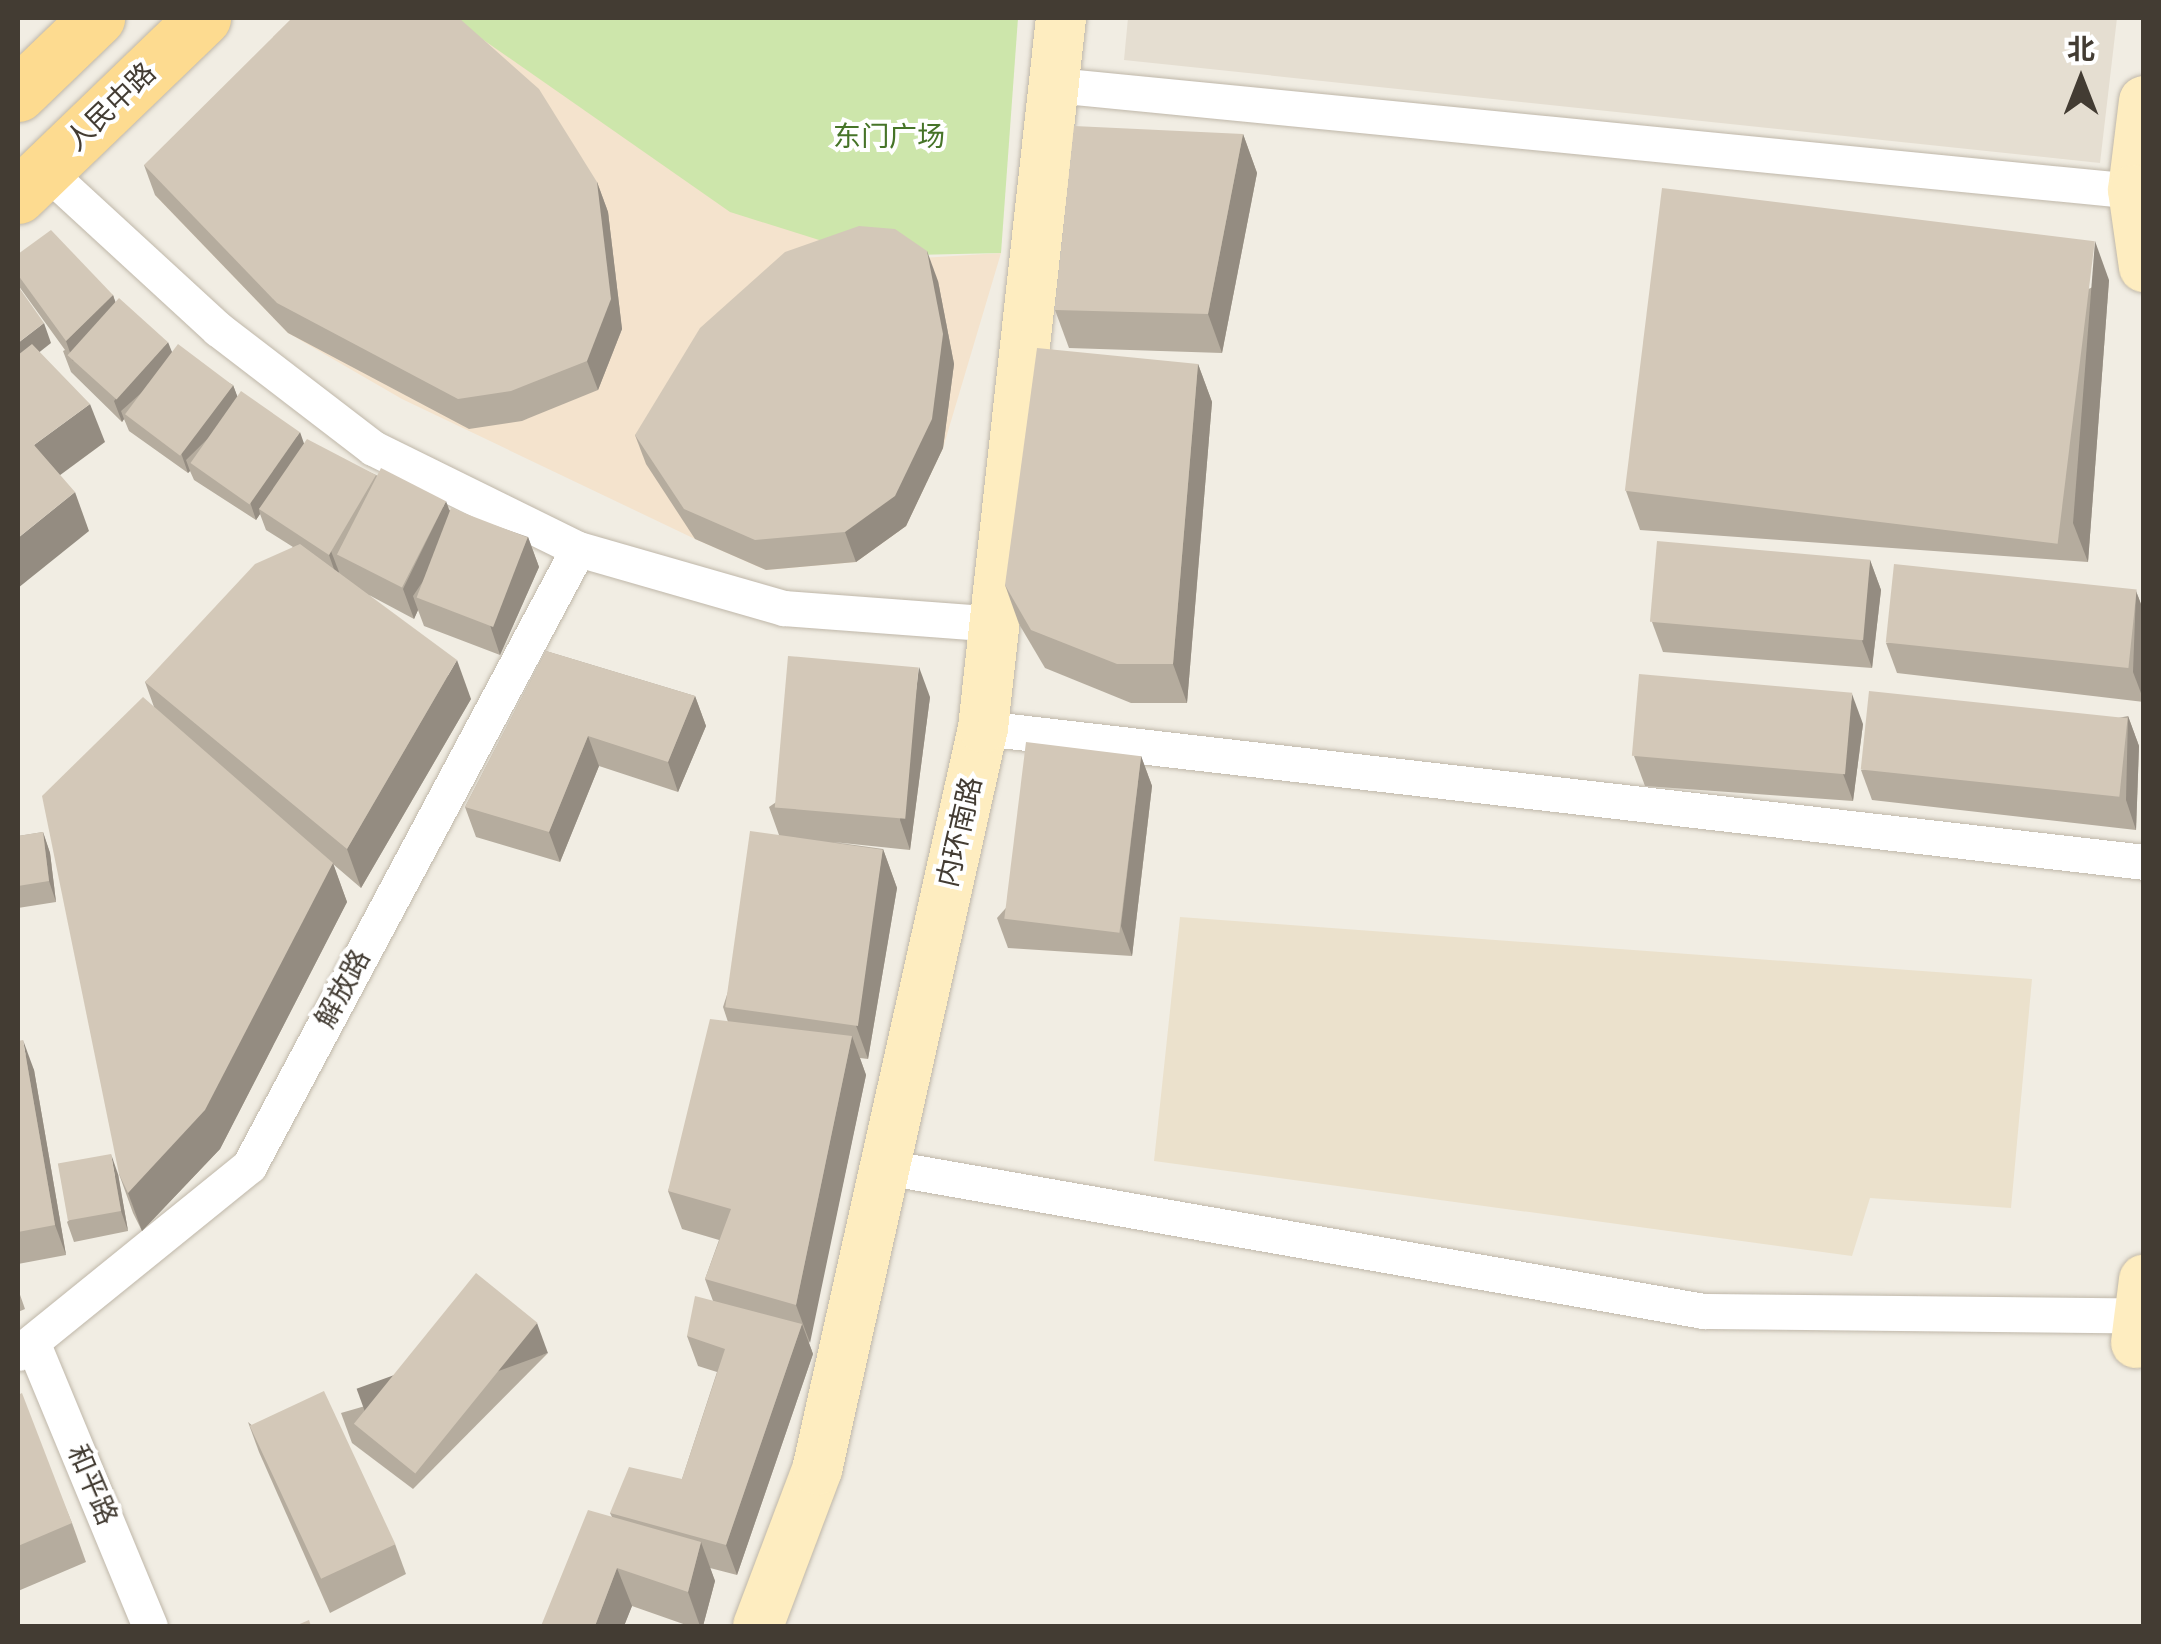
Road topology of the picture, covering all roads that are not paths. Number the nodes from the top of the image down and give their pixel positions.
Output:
1 (97, 18) edge
2 (203, 18) edge
3 (1061, 18) edge
4 (1054, 85) junction
5 (18, 94) edge
6 (2144, 101) edge
7 (32, 183) edge
8 (2138, 191) edge
9 (2144, 267) edge
10 (578, 549) junction
11 (996, 624) junction
12 (984, 728) junction
13 (2144, 862) edge
14 (885, 1167) junction
15 (2141, 1314) edge
16 (25, 1349) edge
17 (150, 1626) edge
18 (758, 1626) edge

1 - 5 main road
2 - 7 main road, 人民中路
3 - 4 main road, 内环南路
4 - 8 street
4 - 11 main road, 内环南路
6 - 8 main road
7 - 10 street
8 - 9 main road
10 - 11 street
10 - 16 street, 解放路
11 - 12 main road, 内环南路
12 - 13 street
12 - 14 main road, 内环南路
14 - 15 street
14 - 18 main road, 内环南路
16 - 17 street, 和平路

